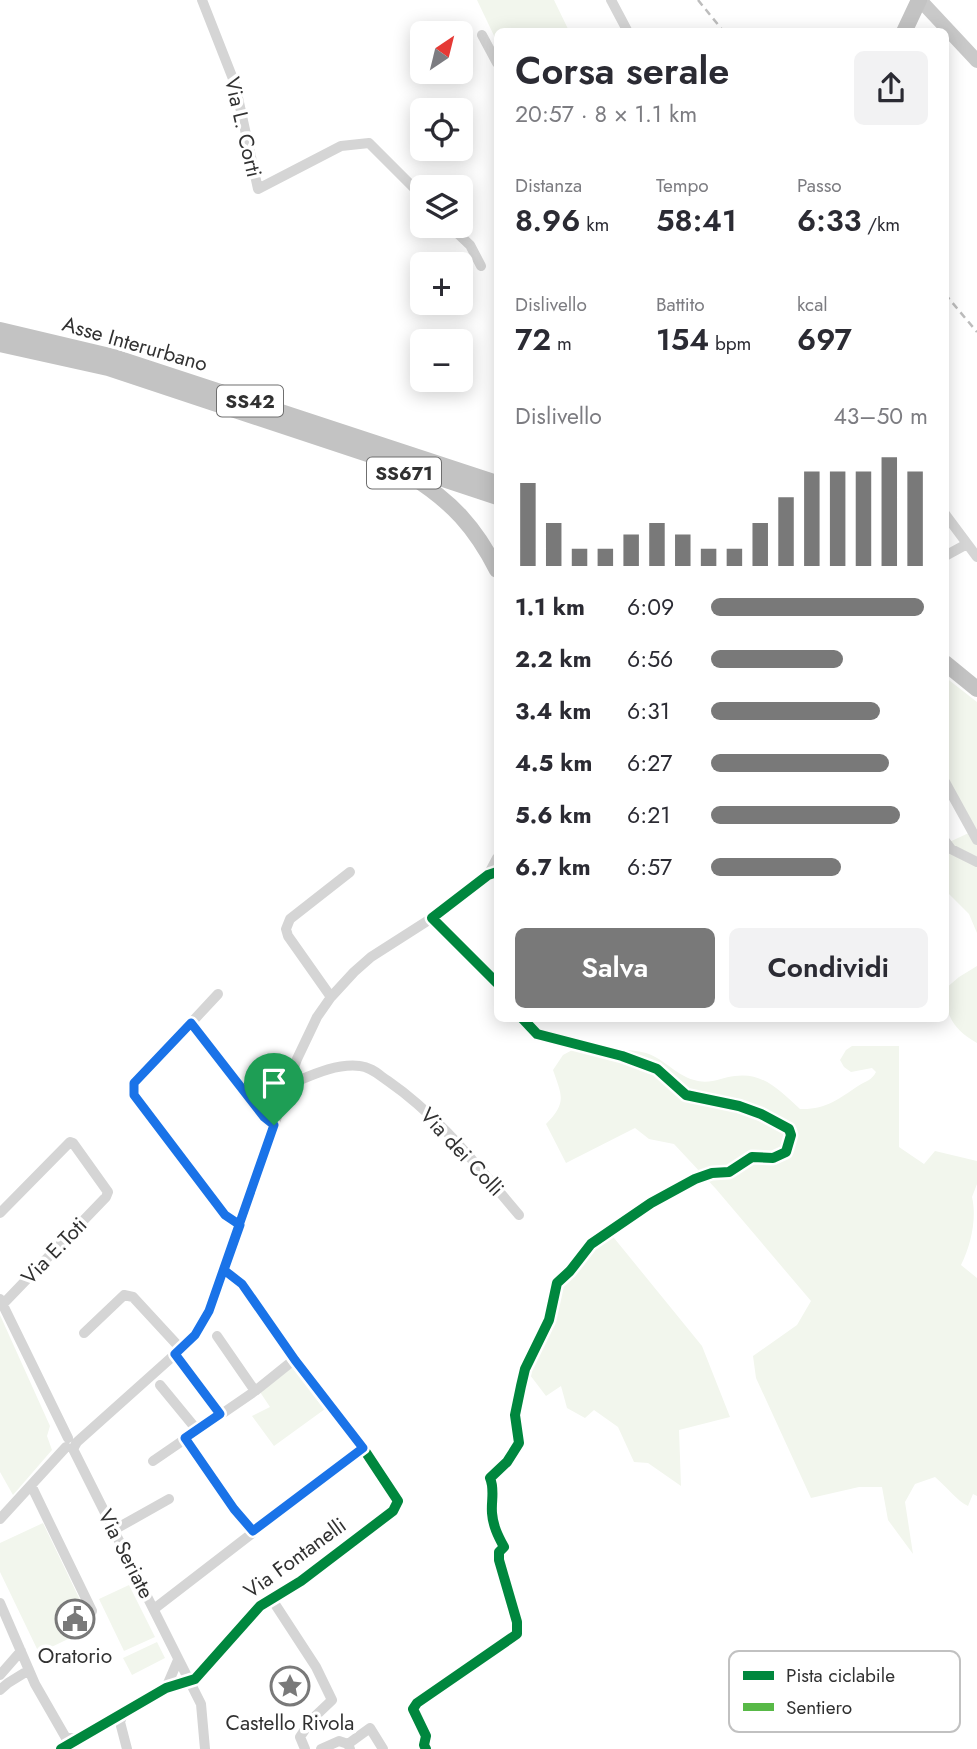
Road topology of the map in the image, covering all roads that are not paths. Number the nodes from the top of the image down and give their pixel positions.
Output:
1 (611, 0) edge
2 (920, 0) edge
3 (205, 1) edge
4 (626, 28) edge
5 (906, 28) edge
6 (946, 28) edge
7 (949, 31) edge
8 (482, 35) dead end
9 (494, 57) edge
10 (977, 61) edge
11 (410, 184) edge
12 (463, 238) edge
13 (481, 266) dead end
14 (0, 330) edge
15 (0, 344) edge
16 (275, 424) junction
17 (494, 482) edge
18 (494, 496) edge
19 (949, 519) edge
20 (967, 544) junction
21 (949, 554) edge
22 (977, 557) edge
23 (494, 564) edge
24 (949, 666) edge
25 (977, 689) edge
26 (949, 789) edge
27 (977, 840) edge
28 (949, 846) edge
29 (977, 862) edge
30 (351, 872) dead end
31 (493, 873) edge
32 (218, 994) dead end
33 (331, 997) junction
34 (191, 1023) junction
35 (288, 1085) junction
36 (274, 1125) junction
37 (0, 1213) edge
38 (519, 1215) dead end
39 (240, 1225) junction
40 (224, 1270) junction
41 (1, 1301) edge
42 (84, 1333) dead end
43 (217, 1336) dead end
44 (178, 1352) junction
45 (295, 1360) junction
46 (160, 1385) dead end
47 (256, 1391) junction
48 (220, 1414) junction
49 (197, 1430) junction
50 (185, 1438) junction
51 (71, 1444) junction
52 (363, 1448) junction
53 (153, 1461) dead end
54 (30, 1485) junction
55 (169, 1499) dead end
56 (0, 1518) edge
57 (112, 1531) junction
58 (253, 1531) junction
59 (271, 1598) junction
60 (0, 1603) edge
61 (154, 1609) junction
62 (92, 1611) dead end
63 (21, 1651) junction
64 (178, 1660) junction
65 (29, 1670) junction
66 (0, 1675) edge
67 (190, 1682) junction
68 (166, 1688) junction
69 (0, 1690) edge
70 (123, 1714) junction
71 (107, 1724) junction
72 (121, 1730) junction
73 (63, 1744) edge
74 (349, 1747) edge
75 (127, 1749) edge
76 (205, 1749) edge
77 (305, 1749) edge
78 (321, 1749) edge
79 (383, 1749) edge

1 - 4 street
2 - 5 highway
2 - 6 main road
3 - 11 street, Via L. Corti
7 - 10 main road
8 - 9 street
12 - 13 street
14 - 17 highway, Asse Interurbano / SS42
15 - 16 highway, Asse Interurbano / SS42
16 - 18 highway, SS42
16 - 23 highway, SS671
19 - 20 street
20 - 21 street
20 - 22 street
24 - 25 highway
26 - 27 street
28 - 29 street
30 - 33 street
31 - 33 street
32 - 34 street
33 - 35 street
34 - 36 street
34 - 39 street
35 - 36 street
35 - 38 street, Via dei Colli
36 - 39 street
37 - 41 street, Via E.Toti
39 - 40 street
40 - 44 street
40 - 45 street
41 - 51 street, Via Seriate
42 - 44 street
43 - 47 street
44 - 48 street
44 - 51 street
45 - 47 street
45 - 52 street
46 - 49 street
47 - 48 street
48 - 49 street
49 - 50 street
50 - 53 street
50 - 58 street
51 - 54 street
51 - 57 street, Via Seriate
52 - 58 street
52 - 59 street, Via Fontanelli
54 - 56 street
54 - 62 street
55 - 57 street
57 - 61 street, Via Seriate
58 - 61 street
59 - 67 street, Via Fontanelli
59 - 77 street
60 - 63 street
61 - 64 street, Via Seriate
63 - 65 street
63 - 66 street
64 - 67 street, Via Seriate
64 - 68 street
65 - 69 street
65 - 73 street
67 - 68 street
67 - 76 street, Via Seriate
68 - 70 street
70 - 71 street
70 - 72 street
71 - 72 street
71 - 73 street
72 - 75 street
74 - 78 street
74 - 79 street

